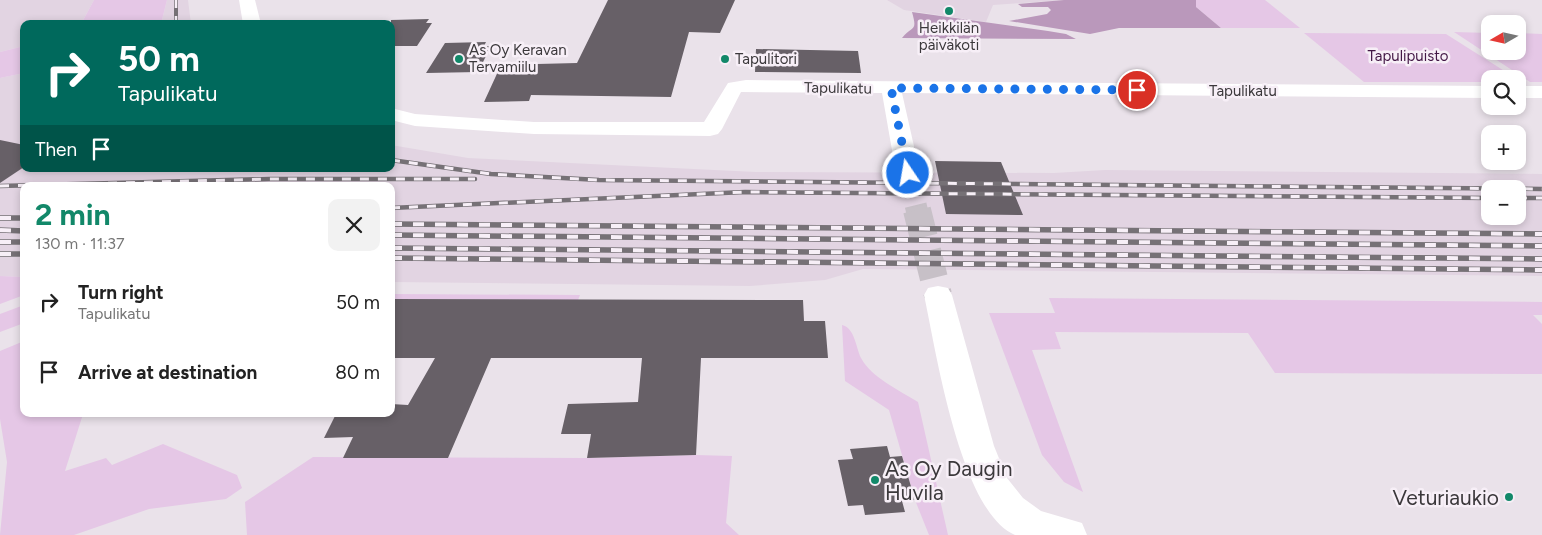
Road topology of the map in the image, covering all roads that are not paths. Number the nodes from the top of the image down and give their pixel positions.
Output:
1 (247, 0) edge
2 (251, 20) edge
3 (891, 88) junction
4 (1481, 92) edge
5 (1526, 92) edge
6 (1542, 92) edge
7 (395, 115) edge
8 (908, 173) tunnel mouth
9 (938, 295) tunnel mouth
10 (1068, 535) edge

1 - 2 street
3 - 4 street, Tapulikatu
3 - 7 street, Tapulikatu
3 - 8 street
5 - 6 street
9 - 10 street

